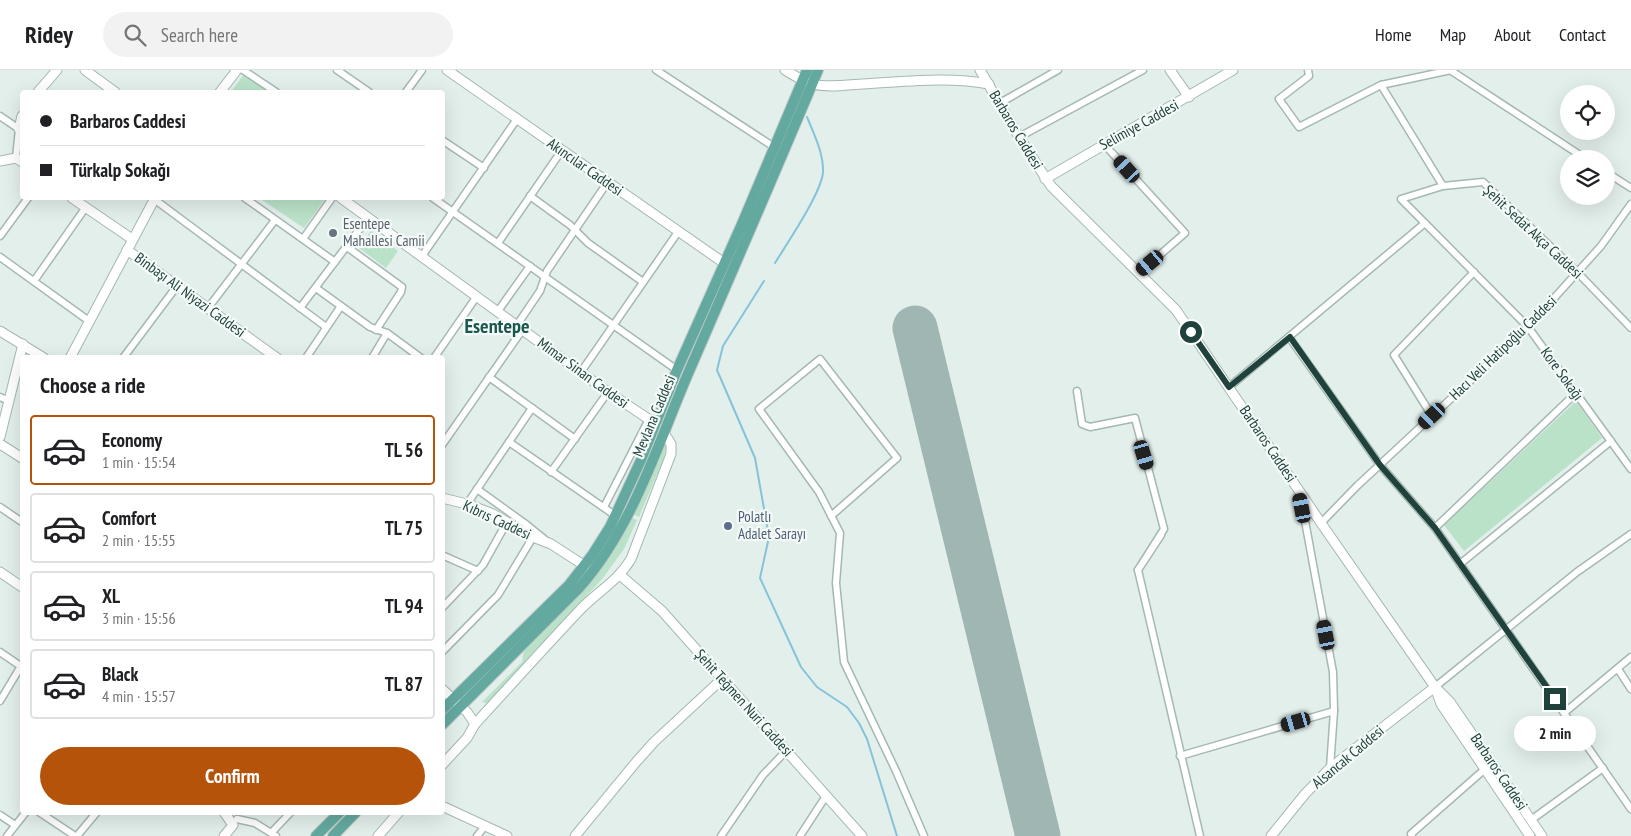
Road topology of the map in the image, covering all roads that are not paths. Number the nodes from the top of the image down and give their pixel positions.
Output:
1 (57, 70) edge
2 (85, 70) edge
3 (238, 70) edge
4 (242, 70) edge
5 (337, 70) edge
6 (422, 70) edge
7 (447, 70) edge
8 (656, 70) edge
9 (785, 70) edge
10 (818, 70) edge
11 (980, 70) edge
12 (1058, 70) edge
13 (1143, 70) edge
14 (1170, 70) edge
15 (1233, 70) edge
16 (1308, 70) edge
17 (1450, 70) edge
18 (807, 78) edge
19 (988, 84) junction
20 (1381, 85) junction
21 (40, 90) edge
22 (112, 90) edge
23 (222, 90) edge
24 (273, 90) edge
25 (366, 90) edge
26 (407, 90) edge
27 (1189, 97) junction
28 (1000, 103) junction
29 (0, 116) edge
30 (517, 120) junction
31 (20, 125) edge
32 (19, 129) junction
33 (1019, 136) junction
34 (445, 142) edge
35 (1104, 144) junction
36 (774, 147) junction
37 (562, 150) junction
38 (1572, 150) edge
39 (19, 160) edge
40 (0, 161) edge
41 (484, 168) junction
42 (1615, 178) edge
43 (1045, 179) junction
44 (607, 183) junction
45 (1443, 186) junction
46 (1631, 188) edge
47 (530, 196) junction
48 (1401, 199) joint
49 (26, 200) edge
50 (75, 200) edge
51 (153, 200) edge
52 (157, 200) edge
53 (248, 200) edge
54 (331, 200) edge
55 (346, 200) edge
56 (436, 200) edge
57 (1631, 204) edge
58 (86, 207) junction
59 (453, 211) junction
60 (368, 218) junction
61 (275, 220) junction
62 (1425, 223) junction
63 (574, 230) junction
64 (678, 232) junction
65 (0, 235) edge
66 (132, 239) junction
67 (303, 239) junction
68 (498, 243) junction
69 (346, 247) junction
70 (127, 250) junction
71 (422, 256) junction
72 (0, 257) edge
73 (334, 262) junction
74 (724, 263) junction
75 (242, 264) junction
76 (530, 266) junction
77 (1139, 272) junction
78 (1474, 272) junction
79 (1578, 273) junction
80 (545, 276) junction
81 (34, 282) junction
82 (643, 282) junction
83 (177, 286) junction
84 (316, 288) junction
85 (477, 296) junction
86 (340, 306) junction
87 (208, 308) junction
88 (300, 308) junction
89 (498, 312) junction
90 (89, 321) junction
91 (614, 325) junction
92 (326, 327) junction
93 (520, 327) junction
94 (1528, 327) junction
95 (1631, 328) edge
96 (376, 330) junction
97 (0, 331) edge
98 (387, 334) junction
99 (1290, 337) junction
100 (23, 344) junction
101 (40, 355) edge
102 (72, 355) edge
103 (125, 355) edge
104 (272, 355) edge
105 (308, 355) edge
106 (374, 355) edge
107 (417, 355) edge
108 (436, 355) edge
109 (677, 370) junction
110 (581, 372) junction
111 (489, 377) junction
112 (1229, 387) junction
113 (1077, 391) dead end
114 (608, 392) junction
115 (1576, 393) junction
116 (4, 399) edge
117 (532, 408) junction
118 (1432, 416) junction
119 (652, 421) junction
120 (664, 433) junction
121 (0, 437) edge
122 (575, 439) junction
123 (445, 441) edge
124 (1610, 441) junction
125 (509, 442) junction
126 (0, 444) edge
127 (20, 457) edge
128 (1380, 465) junction
129 (1631, 470) edge
130 (551, 472) junction
131 (477, 489) junction
132 (1299, 490) junction
133 (445, 499) edge
134 (467, 504) junction
135 (0, 507) edge
136 (604, 507) junction
137 (616, 516) junction
138 (831, 516) junction
139 (20, 521) edge
140 (507, 522) junction
141 (1321, 523) junction
142 (1435, 528) junction
143 (1161, 534) dead end
144 (1631, 534) edge
145 (534, 537) junction
146 (551, 544) junction
147 (445, 556) edge
148 (1460, 564) junction
149 (584, 566) junction
150 (1138, 570) junction
151 (478, 571) junction
152 (0, 572) edge
153 (620, 575) junction
154 (20, 586) edge
155 (445, 605) edge
156 (1506, 629) junction
157 (445, 649) edge
158 (0, 652) edge
159 (1631, 657) edge
160 (20, 666) edge
161 (1618, 669) junction
162 (20, 670) edge
163 (722, 679) junction
164 (1435, 687) junction
165 (1631, 689) edge
166 (445, 692) edge
167 (0, 701) edge
168 (457, 703) junction
169 (445, 709) edge
170 (1334, 711) junction
171 (1564, 713) junction
172 (445, 721) edge
173 (475, 724) junction
174 (786, 751) junction
175 (1180, 756) junction
176 (445, 762) edge
177 (1330, 768) junction
178 (1602, 768) junction
179 (1485, 769) junction
180 (826, 796) junction
181 (445, 807) edge
182 (1631, 809) edge
183 (0, 815) edge
184 (24, 815) edge
185 (44, 815) edge
186 (94, 815) edge
187 (227, 815) edge
188 (241, 815) edge
189 (289, 815) edge
190 (337, 815) edge
191 (353, 815) edge
192 (396, 815) edge
193 (1531, 820) junction
194 (235, 822) junction
195 (15, 826) junction
196 (485, 826) junction
197 (274, 834) edge
198 (7, 836) edge
199 (76, 836) edge
200 (224, 836) edge
201 (316, 836) edge
202 (333, 836) edge
203 (378, 836) edge
204 (477, 836) edge
205 (506, 836) edge
206 (575, 836) edge
207 (721, 836) edge
208 (800, 836) edge
209 (862, 836) edge
210 (924, 836) edge
211 (1200, 836) edge
212 (1271, 836) edge
213 (1412, 836) edge
214 (1530, 836) edge
215 (1542, 836) edge

1 - 21 street
2 - 22 street
3 - 23 street
4 - 24 street
5 - 25 street
6 - 26 street
7 - 30 street, Akıncılar Caddesi
8 - 36 street
9 - 18 street
10 - 18 main road, Mevlana Caddesi
11 - 19 street, Barbaros Caddesi
12 - 28 street
13 - 33 street
14 - 27 street
15 - 27 street, Selimiye Caddesi
16 - 20 street
17 - 20 street
17 - 38 street
18 - 19 street
18 - 36 main road, Mevlana Caddesi
18 - 120 main road, Mevlana Caddesi
19 - 28 street, Barbaros Caddesi
20 - 45 street
27 - 35 street, Selimiye Caddesi
28 - 33 street, Barbaros Caddesi
29 - 32 street
30 - 37 street, Akıncılar Caddesi
30 - 41 street
31 - 32 street
32 - 39 street
33 - 43 street, Barbaros Caddesi
34 - 41 street
35 - 43 street, Selimiye Caddesi
35 - 77 street
36 - 74 main road, Mevlana Caddesi
37 - 44 street, Akıncılar Caddesi
37 - 47 street
39 - 40 street
41 - 59 street
42 - 46 street
43 - 77 street, Barbaros Caddesi
44 - 63 street
44 - 64 street, Akıncılar Caddesi
45 - 48 street, Şehit Sedat Akça Caddesi
45 - 79 street, Şehit Sedat Akça Caddesi
47 - 63 street
47 - 68 street
48 - 62 street, Kore Sokağı
49 - 65 street
50 - 58 street
51 - 66 street
52 - 75 street
53 - 61 street
54 - 67 street
55 - 60 street, Mimar Sinan Caddesi
56 - 59 street
57 - 79 street, Hacı Veli Hatipoğlu Caddesi
58 - 66 street
58 - 81 street
59 - 68 street
59 - 71 street
60 - 69 street
60 - 71 street, Mimar Sinan Caddesi
61 - 67 street
61 - 75 street
62 - 78 street, Kore Sokağı
62 - 99 street
63 - 80 street
63 - 82 street
64 - 74 street, Akıncılar Caddesi
64 - 82 street
66 - 70 street
67 - 73 street
68 - 76 street
69 - 73 street
69 - 96 street
70 - 83 street, Binbaşı Ali Niyazi Caddesi
70 - 90 street
71 - 85 street, Mimar Sinan Caddesi
72 - 81 street
73 - 84 street
74 - 109 main road, Mevlana Caddesi
75 - 87 street
75 - 88 street
76 - 80 street
76 - 89 street
77 - 112 street, Barbaros Caddesi
78 - 94 street, Kore Sokağı
78 - 118 street
79 - 94 street, Hacı Veli Hatipoğlu Caddesi
79 - 95 street, Şehit Sedat Akça Caddesi
80 - 91 street
80 - 93 street
81 - 90 street
82 - 91 street
83 - 87 street, Binbaşı Ali Niyazi Caddesi
83 - 103 street
84 - 86 street
84 - 88 street
85 - 89 street, Mimar Sinan Caddesi
85 - 108 street
86 - 92 street
86 - 96 street
87 - 104 street, Binbaşı Ali Niyazi Caddesi
88 - 92 street
89 - 93 street, Mimar Sinan Caddesi
90 - 102 street
91 - 109 street
91 - 110 street
92 - 105 street
93 - 110 street, Mimar Sinan Caddesi
93 - 111 street
94 - 115 street, Kore Sokağı
94 - 118 street, Hacı Veli Hatipoğlu Caddesi
96 - 98 street
97 - 100 street
98 - 106 street
98 - 107 street
99 - 112 street
99 - 128 street
100 - 101 street
100 - 116 street
109 - 119 main road, Mevlana Caddesi
110 - 114 street, Mimar Sinan Caddesi
111 - 117 street
111 - 123 street
112 - 132 street, Barbaros Caddesi
113 - 150 street
114 - 119 street, Mimar Sinan Caddesi
114 - 122 street
115 - 124 street, Kore Sokağı
115 - 142 street
116 - 121 street
117 - 122 street
117 - 125 street
118 - 128 street, Hacı Veli Hatipoğlu Caddesi
119 - 136 street
119 - 137 main road, Mevlana Caddesi
120 - 153 street
120 - 168 main road, Mevlana Caddesi
122 - 130 street
124 - 129 street, Kore Sokağı
124 - 148 street
125 - 130 street
125 - 131 street
126 - 127 street
128 - 141 street, Hacı Veli Hatipoğlu Caddesi
128 - 142 street
130 - 136 street
131 - 134 street
131 - 146 street, Kıbrıs Caddesi
132 - 141 street, Barbaros Caddesi
132 - 170 street
133 - 134 street, Kıbrıs Caddesi
134 - 140 street, Kıbrıs Caddesi
135 - 139 street
136 - 137 street
137 - 149 main road, Mevlana Caddesi
138 - 138 street
138 - 210 street
140 - 145 street, Kıbrıs Caddesi
140 - 151 street
141 - 164 street, Barbaros Caddesi
142 - 148 street
143 - 150 street
144 - 156 street
145 - 146 street, Kıbrıs Caddesi
145 - 157 street
146 - 149 street, Kıbrıs Caddesi
147 - 151 street
148 - 156 street
149 - 168 main road, Mevlana Caddesi
150 - 175 street
151 - 155 street
152 - 154 street
153 - 163 street, Şehit Teğmen Nuri Caddesi
153 - 173 street
156 - 164 street
156 - 171 street
158 - 160 street
159 - 161 street
161 - 165 street
161 - 171 street
162 - 167 street
163 - 174 street, Şehit Teğmen Nuri Caddesi
163 - 206 street
164 - 177 street, Alsancak Caddesi
164 - 179 street, Barbaros Caddesi
164 - 193 street, Barbaros Caddesi
166 - 168 street
168 - 169 main road, Mevlana Caddesi
168 - 172 main road, Mevlana Caddesi
168 - 173 street
170 - 175 street
170 - 177 street
171 - 178 street
173 - 176 street
174 - 180 street, Şehit Teğmen Nuri Caddesi
174 - 207 street
175 - 211 street
177 - 212 street, Alsancak Caddesi
178 - 182 street
178 - 193 street
179 - 213 street
179 - 214 street, Barbaros Caddesi
180 - 208 street
180 - 209 street, Şehit Teğmen Nuri Caddesi
181 - 196 street
183 - 195 street
184 - 195 street
185 - 199 street
186 - 199 street
187 - 194 street
188 - 194 street
189 - 197 street
190 - 201 main road
191 - 202 main road
192 - 203 street
193 - 215 street, Barbaros Caddesi
194 - 197 street
194 - 200 street
195 - 198 street
196 - 204 street
196 - 205 street

